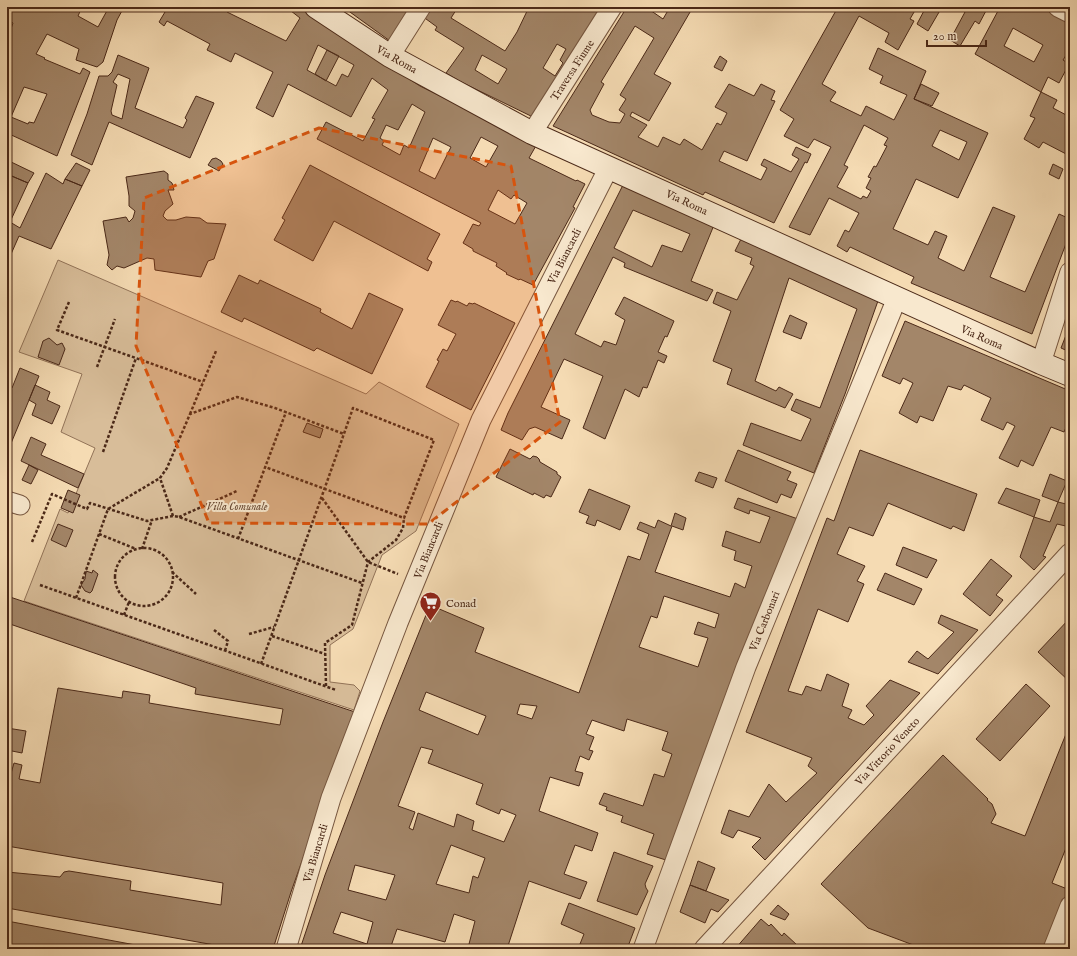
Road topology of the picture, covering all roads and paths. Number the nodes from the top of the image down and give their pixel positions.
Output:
1 (316, 7) edge
2 (421, 7) edge
3 (612, 7) edge
4 (1058, 7) edge
5 (1070, 13) edge
6 (390, 56) junction
7 (532, 133) junction
8 (609, 167) junction
9 (1070, 272) edge
10 (897, 298) junction
11 (69, 302) dead end
12 (115, 319) dead end
13 (105, 346) junction
14 (216, 351) dead end
15 (136, 358) junction
16 (1041, 363) junction
17 (97, 367) dead end
18 (1070, 375) edge
19 (203, 382) junction
20 (286, 412) junction
21 (190, 414) junction
22 (344, 434) junction
23 (103, 452) dead end
24 (265, 467) junction
25 (160, 478) junction
26 (325, 488) junction
27 (237, 491) dead end
28 (321, 498) junction
29 (108, 509) junction
30 (173, 516) junction
31 (179, 517) junction
32 (404, 518) junction
33 (152, 520) junction
34 (99, 534) junction
35 (238, 539) junction
36 (32, 542) dead end
37 (137, 549) junction
38 (142, 549) junction
39 (1070, 553) edge
40 (299, 560) junction
41 (368, 562) junction
42 (172, 572) junction
43 (415, 580) junction
44 (362, 583) junction
45 (40, 585) dead end
46 (196, 594) dead end
47 (76, 598) junction
48 (129, 602) junction
49 (124, 615) junction
50 (275, 627) junction
51 (214, 630) dead end
52 (249, 634) dead end
53 (272, 636) junction
54 (225, 651) junction
55 (325, 654) junction
56 (261, 664) junction
57 (326, 686) junction
58 (336, 690) dead end
59 (1070, 906) edge
60 (286, 949) edge
61 (643, 949) edge
62 (704, 949) edge
63 (1053, 949) edge

1 - 6 street, Via Roma
2 - 6 street
3 - 7 street, Traversa Fiume
4 - 5 street
6 - 7 street, Via Roma
7 - 8 street, Via Roma
8 - 10 street, Via Roma
8 - 43 street, Via Biancardi
9 - 16 street
10 - 16 street, Via Roma
10 - 61 street, Via Carbonari
11 - 13 path
12 - 13 path
13 - 15 path
13 - 17 path
14 - 19 path
15 - 19 path
15 - 23 path
16 - 18 street, Via Roma
19 - 21 path
20 - 21 path
20 - 22 path
20 - 24 path
21 - 25 path
22 - 26 path
22 - 32 path
24 - 26 path
24 - 35 path
25 - 29 path
25 - 30 path
26 - 28 path
26 - 32 path
27 - 31 path
28 - 40 path
28 - 41 path
29 - 33 path
29 - 34 path
29 - 36 path
30 - 31 path
30 - 33 path
31 - 35 path
32 - 41 path
33 - 38 path
34 - 37 path
34 - 47 path
35 - 40 path
37 - 38 path
37 - 48 path
38 - 42 path
39 - 62 street, Via Vittorio Veneto
40 - 44 path
40 - 50 path
41 - 43 path
41 - 44 path
42 - 46 path
42 - 48 path
43 - 60 street, Via Biancardi
44 - 55 path
45 - 47 path
47 - 49 path
48 - 49 path
49 - 54 path
50 - 52 path
50 - 53 path
51 - 54 path
53 - 55 path
53 - 56 path
54 - 56 path
55 - 57 path
56 - 57 path
57 - 58 path
59 - 63 street

